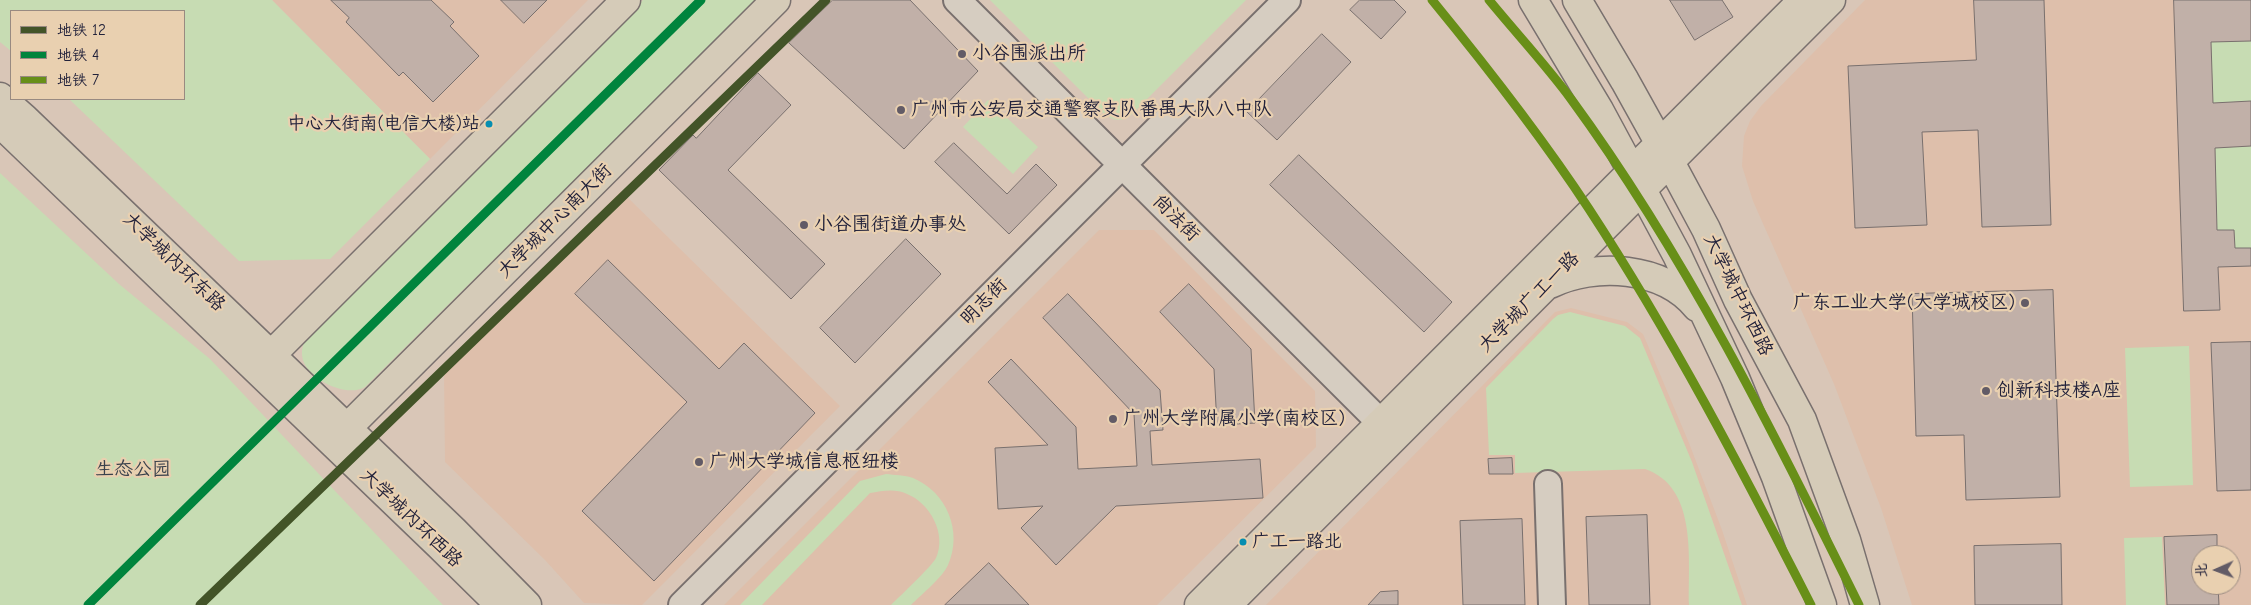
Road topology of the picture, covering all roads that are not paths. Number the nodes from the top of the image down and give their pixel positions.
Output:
1 (626, 0) edge
2 (776, 0) edge
3 (957, 0) edge
4 (1287, 0) edge
5 (1533, 0) edge
6 (1577, 0) edge
7 (1804, 0) edge
8 (1832, 0) edge
9 (0, 97) edge
10 (0, 123) edge
11 (1665, 152) junction
12 (1122, 164) junction
13 (1638, 180) junction
14 (1545, 287) junction
15 (1704, 316) junction
16 (264, 362) junction
17 (1388, 430) junction
18 (340, 435) junction
19 (1548, 484) dead end
20 (500, 605) edge
21 (527, 605) edge
22 (682, 605) edge
23 (1199, 605) edge
24 (1227, 605) edge
25 (1552, 605) edge
26 (1822, 605) edge
27 (1865, 605) edge

1 - 16 main road
2 - 18 main road, 大学城中心南大街
3 - 12 street, 尚法街
4 - 12 street, 明志街
5 - 13 main road, 大学城中环西路
6 - 11 main road, 大学城中环西路
7 - 11 main road, 大学城广工一路
8 - 11 main road, 大学城广工一路
9 - 16 main road, 大学城内环东路
10 - 16 main road, 大学城内环东路
11 - 13 main road, 大学城广工一路
11 - 27 main road, 大学城中环西路
12 - 17 street, 尚法街
12 - 22 street, 明志街
13 - 14 main road, 大学城广工一路
13 - 15 main road, 大学城中环西路
13 - 17 main road, 大学城广工一路
14 - 15 main road
14 - 17 main road, 大学城广工一路
15 - 26 main road, 大学城中环西路
16 - 18 main road, 大学城内环西路
17 - 23 main road, 大学城广工一路
17 - 24 main road, 大学城广工一路
18 - 20 main road, 大学城内环西路
18 - 21 main road, 大学城内环西路
19 - 25 street

